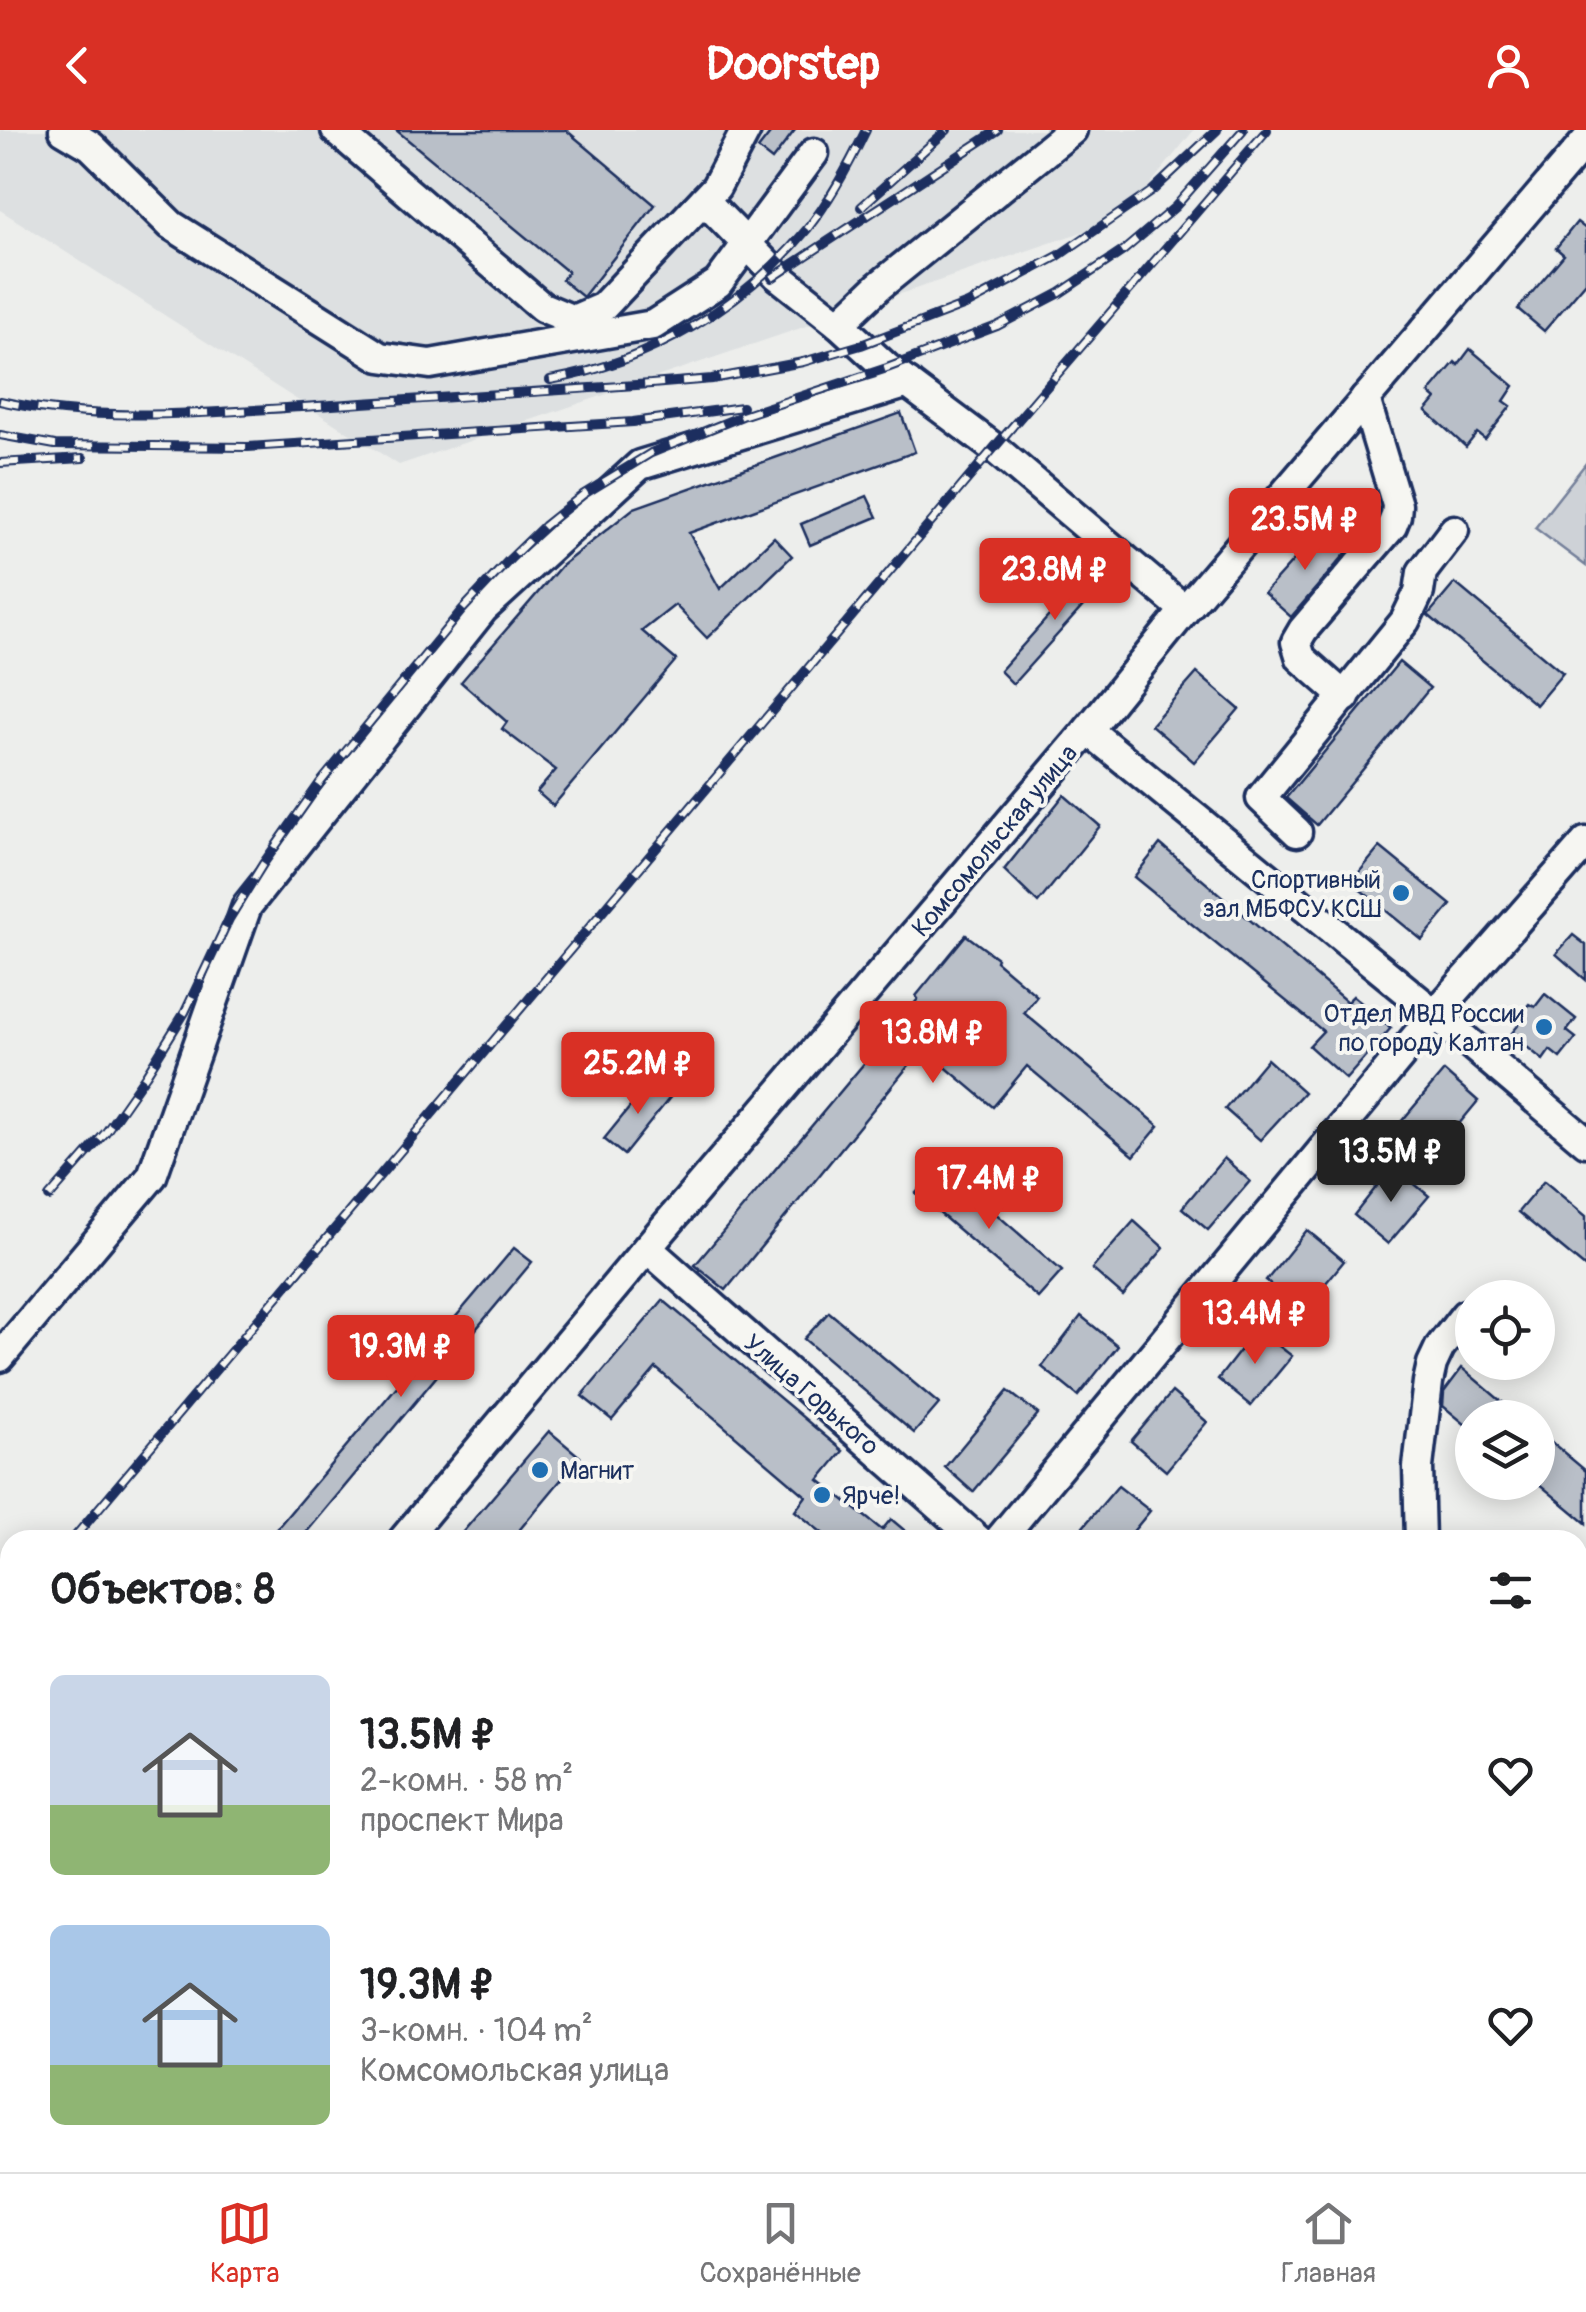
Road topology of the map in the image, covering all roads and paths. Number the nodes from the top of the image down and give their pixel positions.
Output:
1 (64, 130) edge
2 (336, 130) edge
3 (746, 130) edge
4 (1072, 130) edge
5 (1586, 141) edge
6 (814, 153) dead end
7 (704, 200) junction
8 (747, 244) junction
9 (839, 324) junction
10 (908, 383) junction
11 (1365, 399) junction
12 (1454, 530) dead end
13 (1185, 610) junction
14 (1345, 697) junction
15 (1088, 730) junction
16 (1297, 832) dead end
17 (1586, 842) edge
18 (1435, 1014) junction
19 (1584, 1136) edge
20 (646, 1248) junction
21 (1455, 1327) edge
22 (0, 1357) edge
23 (410, 1530) edge
24 (967, 1530) edge
25 (1006, 1530) edge
26 (1420, 1530) edge

1 - 8 street
2 - 7 street
3 - 7 street
4 - 9 street
5 - 11 street, Комсомольская улица
6 - 8 street
7 - 8 street
8 - 9 street
9 - 10 street
10 - 13 street
10 - 22 street
11 - 13 street, Комсомольская улица
11 - 14 street
12 - 14 street
13 - 15 street, Комсомольская улица
14 - 16 street
15 - 18 street
15 - 20 street, Комсомольская улица
17 - 18 street
18 - 19 street
18 - 25 street
20 - 23 street, Комсомольская улица
20 - 24 street, Улица Горького
21 - 26 street

